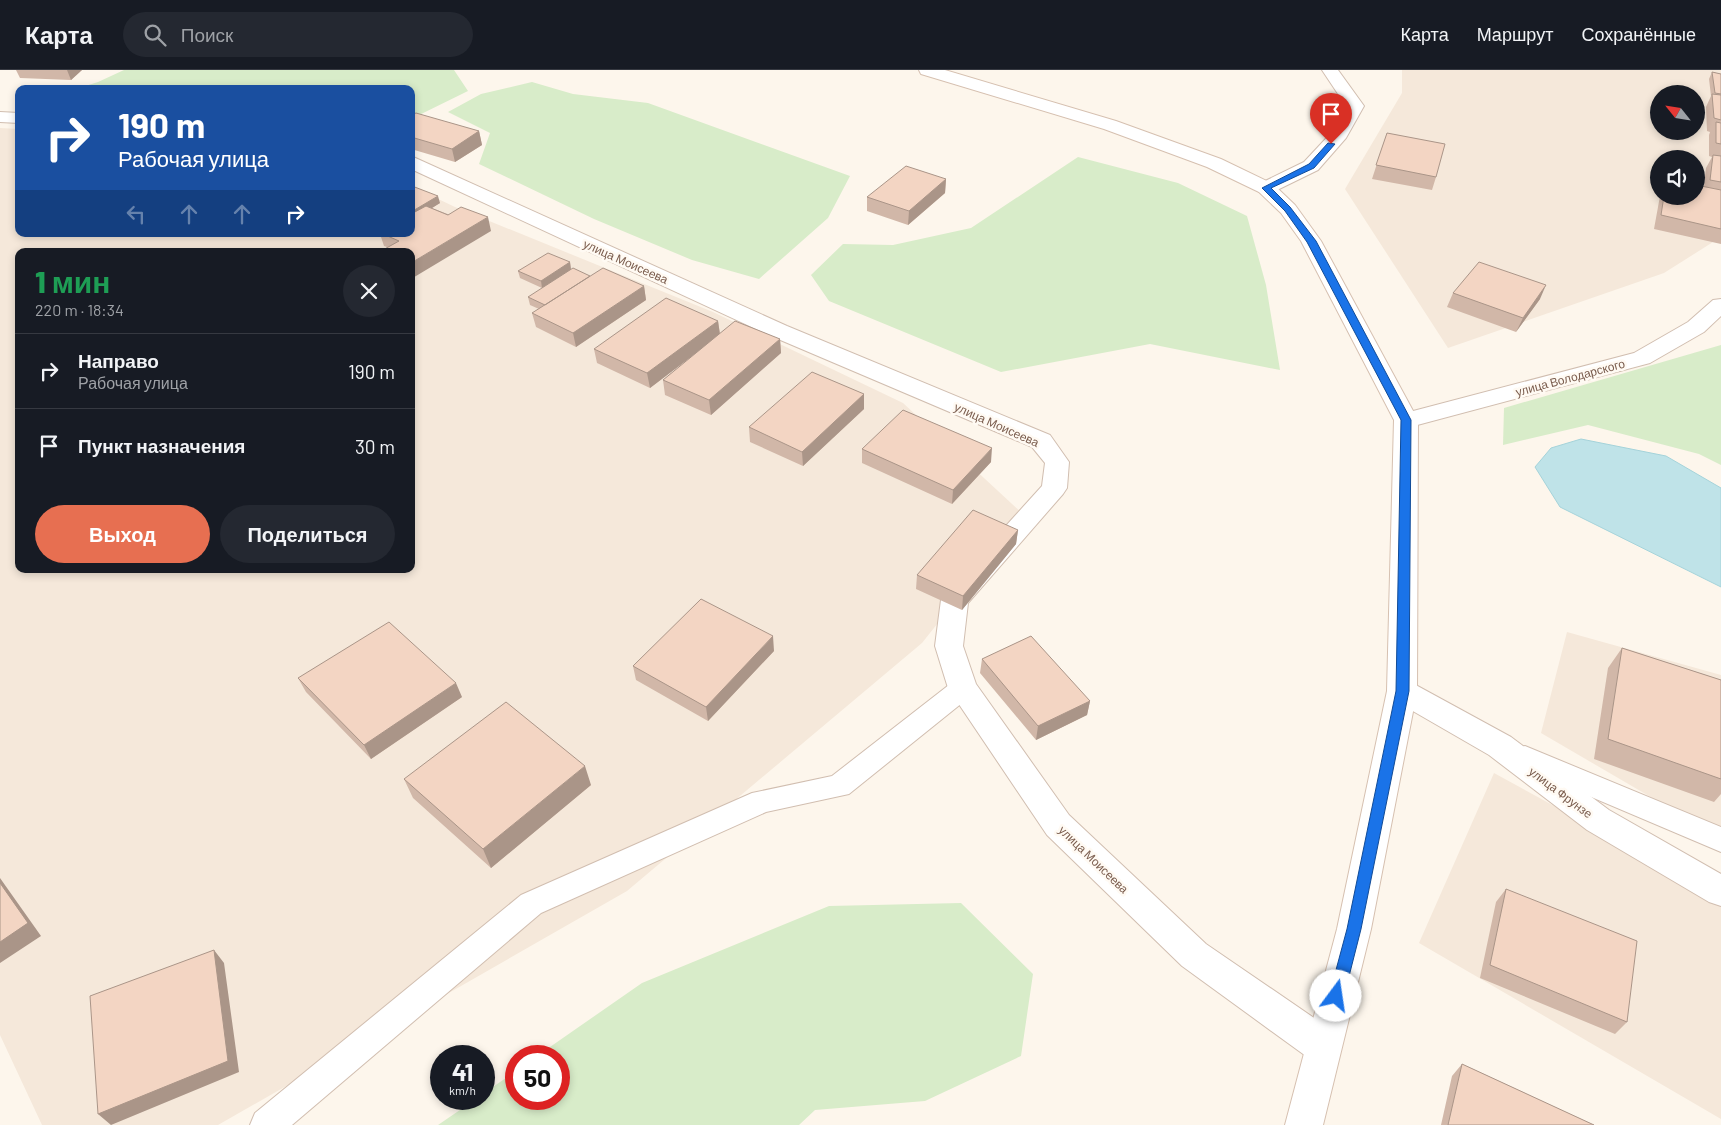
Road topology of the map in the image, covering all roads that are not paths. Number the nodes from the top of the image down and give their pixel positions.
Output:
1 (927, 70) edge
2 (1335, 72) edge
3 (0, 117) edge
4 (15, 118) edge
5 (415, 164) edge
6 (1266, 188) junction
7 (1721, 305) edge
8 (1406, 420) junction
9 (963, 688) junction
10 (1402, 691) junction
11 (1500, 746) junction
12 (1721, 840) edge
13 (1721, 891) edge
14 (1323, 1046) junction
15 (266, 1125) edge
16 (1304, 1125) edge

1 - 6 street
2 - 6 street
3 - 4 street
5 - 9 street, улица Моисеева
6 - 8 street
7 - 8 street, улица Володарского
8 - 10 street
9 - 14 street, улица Моисеева
9 - 15 lane
10 - 11 street, улица Фрунзе
10 - 14 street
11 - 12 lane
11 - 13 street, улица Фрунзе
14 - 16 street

